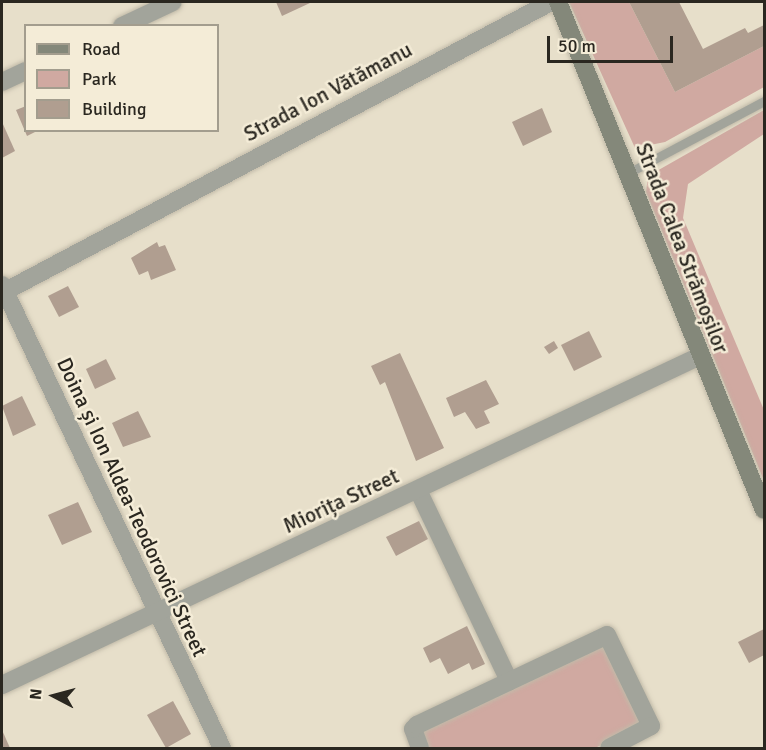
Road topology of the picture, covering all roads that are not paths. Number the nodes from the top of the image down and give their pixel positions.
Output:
1 (173, 2) edge
2 (551, 2) edge
3 (558, 2) edge
4 (126, 24) edge
5 (24, 72) edge
6 (2, 82) edge
7 (765, 101) edge
8 (630, 172) junction
9 (3, 290) edge
10 (700, 357) junction
11 (418, 490) junction
12 (765, 510) edge
13 (158, 612) junction
14 (509, 681) junction
15 (2, 686) edge
16 (222, 748) edge
17 (420, 748) edge
18 (609, 748) edge

1 - 4 street
2 - 9 street, Strada Ion Vătămanu
3 - 8 street, Strada Calea Strămoșilor
5 - 6 street
7 - 8 lane
8 - 10 street, Strada Calea Strămoșilor
9 - 13 street, Doina și Ion Aldea-Teodorovici Street
10 - 11 street, Miorița Street
10 - 12 street, Strada Calea Strămoșilor
11 - 13 street, Miorița Street
11 - 14 street
13 - 15 street, Miorița Street
13 - 16 street, Doina și Ion Aldea-Teodorovici Street
14 - 17 street
14 - 18 street

